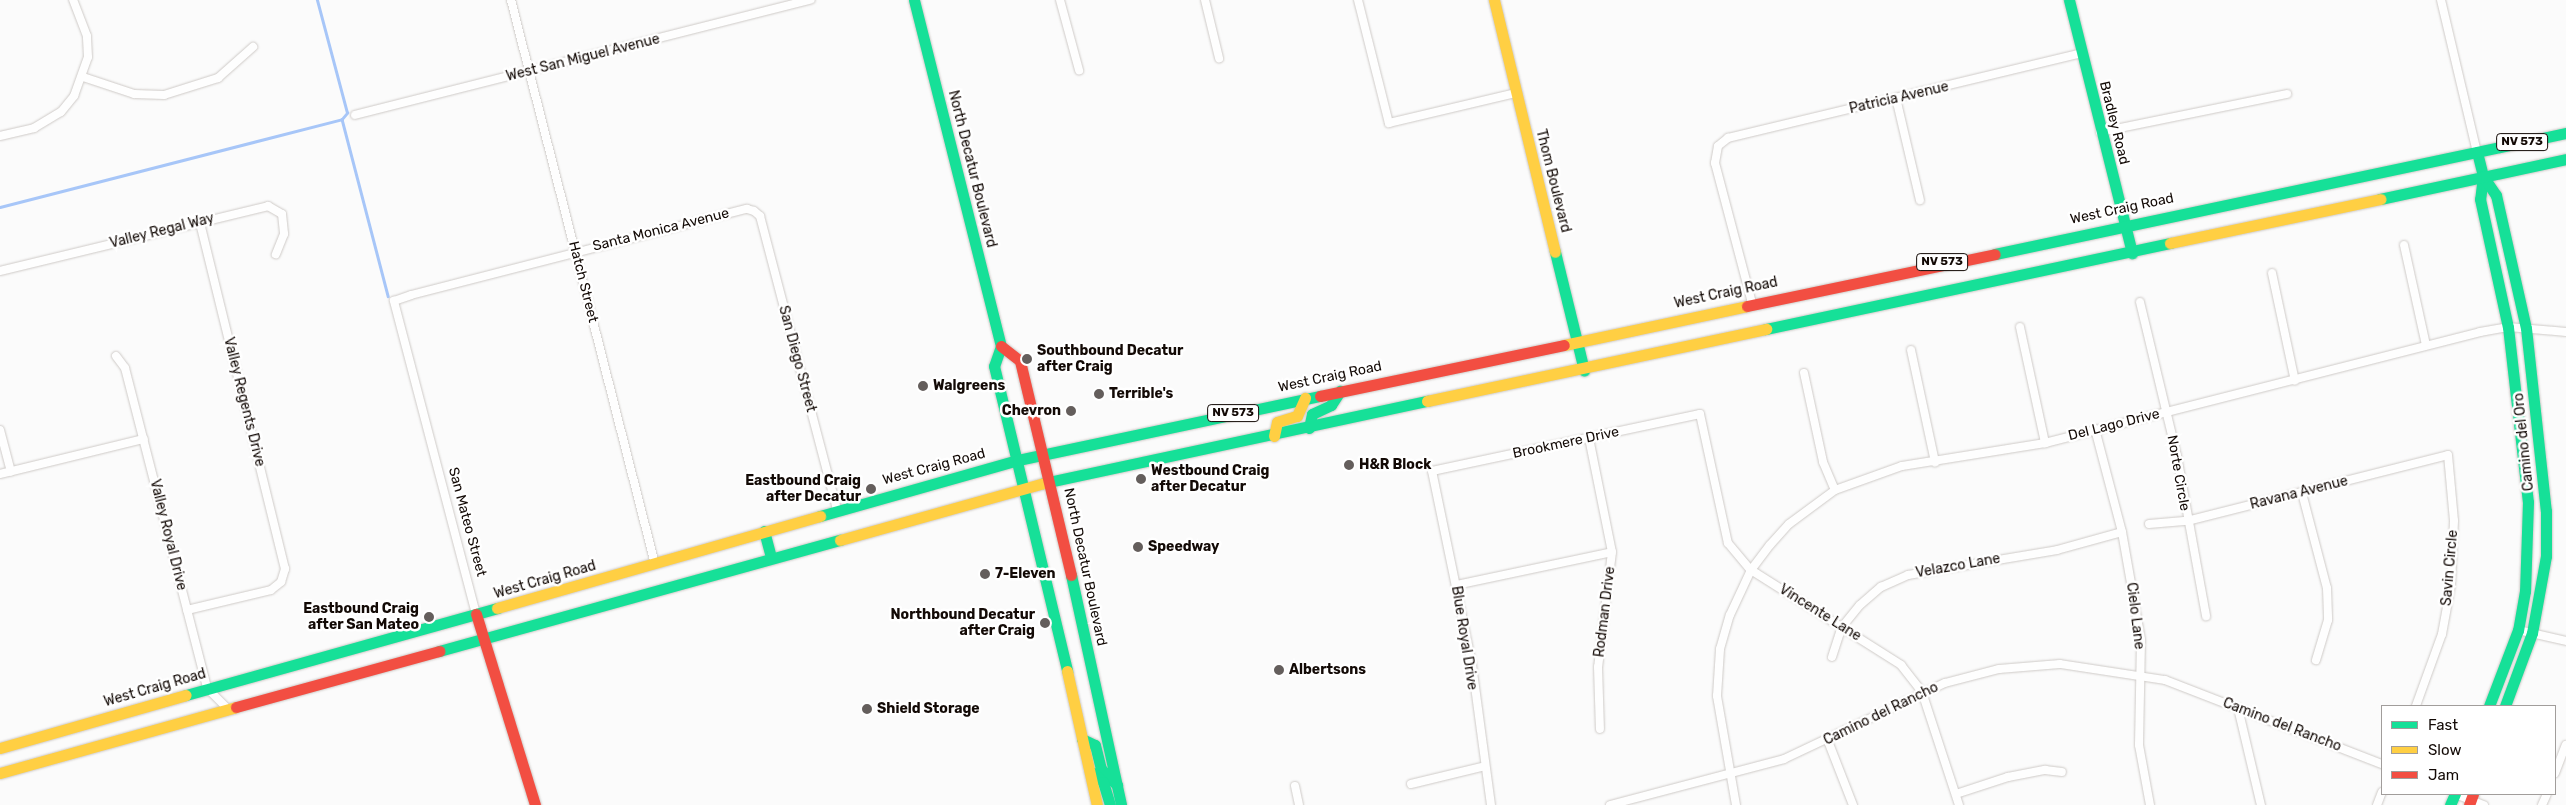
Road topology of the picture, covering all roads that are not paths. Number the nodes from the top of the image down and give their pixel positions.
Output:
1 (511, 0) edge
2 (810, 0) edge
3 (914, 0) edge
4 (1060, 0) edge
5 (1205, 0) edge
6 (1358, 0) edge
7 (1494, 0) edge
8 (2069, 0) edge
9 (2441, 0) edge
10 (75, 1) edge
11 (253, 47) dead end
12 (2082, 53) junction
13 (1219, 58) dead end
14 (1079, 70) dead end
15 (529, 71) junction
16 (83, 77) junction
17 (1516, 93) junction
18 (2288, 94) dead end
19 (1896, 98) junction
20 (355, 115) dead end
21 (2100, 132) junction
22 (2566, 133) edge
23 (0, 136) edge
24 (2478, 152) junction
25 (2566, 158) edge
26 (2483, 176) junction
27 (1920, 200) dead end
28 (754, 211) joint
29 (200, 222) junction
30 (2125, 224) junction
31 (2404, 246) dead end
32 (575, 252) junction
33 (2132, 253) junction
34 (276, 254) dead end
35 (0, 271) edge
36 (2272, 274) dead end
37 (394, 301) joint
38 (2140, 302) dead end
39 (1752, 303) junction
40 (2020, 327) dead end
41 (2508, 327) junction
42 (2526, 328) junction
43 (2566, 332) edge
44 (1578, 340) junction
45 (2426, 344) junction
46 (1001, 346) junction
47 (1911, 350) dead end
48 (116, 356) dead end
49 (1584, 370) junction
50 (1804, 373) dead end
51 (2295, 380) junction
52 (1340, 391) junction
53 (1306, 398) junction
54 (2166, 411) junction
55 (1700, 414) joint
56 (1309, 428) junction
57 (2095, 429) junction
58 (0, 430) edge
59 (1274, 436) junction
60 (1589, 438) junction
61 (144, 439) junction
62 (2045, 443) junction
63 (1045, 454) junction
64 (2448, 455) joint
65 (1018, 460) junction
66 (1935, 462) junction
67 (1432, 471) joint
68 (11, 472) junction
69 (0, 474) edge
70 (1051, 481) junction
71 (1024, 488) junction
72 (1835, 490) junction
73 (2302, 493) junction
74 (837, 510) junction
75 (2187, 520) junction
76 (2149, 524) dead end
77 (764, 532) junction
78 (2122, 532) junction
79 (1612, 552) junction
80 (771, 557) junction
81 (655, 564) junction
82 (1751, 570) junction
83 (1456, 585) junction
84 (187, 610) junction
85 (476, 614) junction
86 (2206, 616) dead end
87 (1842, 627) junction
88 (2518, 630) junction
89 (2532, 633) junction
90 (482, 638) junction
91 (2566, 641) edge
92 (1832, 656) dead end
93 (2316, 660) dead end
94 (2139, 673) junction
95 (207, 688) junction
96 (1922, 692) junction
97 (2416, 705) edge
98 (2489, 705) edge
99 (2505, 705) edge
100 (2238, 708) junction
101 (228, 709) junction
102 (1600, 729) dead end
103 (1082, 739) junction
104 (1828, 741) junction
105 (2566, 745) edge
106 (0, 748) edge
107 (2381, 764) edge
108 (1482, 767) junction
109 (1089, 769) junction
110 (2556, 770) edge
111 (0, 772) edge
112 (2062, 772) dead end
113 (1730, 776) junction
114 (1117, 784) junction
115 (1411, 784) dead end
116 (1295, 786) dead end
117 (1956, 794) junction
118 (2458, 795) edge
119 (2471, 800) edge
120 (1627, 803) edge
121 (535, 805) edge
122 (1097, 805) edge
123 (1110, 805) edge
124 (1121, 805) edge
125 (1299, 805) edge
126 (1491, 805) edge
127 (1610, 805) edge
128 (1736, 805) edge
129 (1853, 805) edge
130 (1959, 805) edge
131 (2150, 805) edge
132 (2261, 805) edge
133 (2484, 805) edge

1 - 15 street, Hatch Street
2 - 15 street, West San Miguel Avenue
3 - 46 main road, North Decatur Boulevard
4 - 14 street
5 - 13 street
6 - 17 street
7 - 17 main road, Thom Boulevard
8 - 12 main road, Bradley Road
9 - 24 street
10 - 16 street
11 - 16 street
12 - 19 street, Patricia Avenue
12 - 21 main road, Bradley Road
15 - 20 street, West San Miguel Avenue
15 - 32 street, Hatch Street
16 - 23 street
17 - 44 main road, Thom Boulevard
18 - 21 street
19 - 27 street
19 - 39 street, Patricia Avenue
21 - 30 main road, Bradley Road
22 - 24 main road, West Craig Road / NV 573
24 - 26 main road, Camino del Oro
24 - 30 main road, West Craig Road / NV 573
25 - 26 main road, NV 573
26 - 33 main road, NV 573
26 - 41 main road, Camino del Oro
26 - 42 main road, Camino del Oro
28 - 32 street, Santa Monica Avenue
28 - 74 street, San Diego Street
29 - 34 street, Valley Regal Way
29 - 35 street, Valley Regal Way
29 - 84 street, Valley Regents Drive
30 - 33 main road, Bradley Road
30 - 39 main road, West Craig Road / NV 573
31 - 45 street
32 - 37 street, Santa Monica Avenue
32 - 81 street, Hatch Street
33 - 49 main road, NV 573
36 - 51 street
37 - 85 street, San Mateo Street
38 - 54 street, Norte Circle
39 - 44 main road, West Craig Road / NV 573
40 - 62 street
41 - 42 street, Del Lago Drive
41 - 45 street, Del Lago Drive
41 - 88 main road, Camino del Oro
42 - 43 street, Del Lago Drive
42 - 89 main road, Camino del Oro
44 - 49 main road, Thom Boulevard
44 - 52 main road, West Craig Road / NV 573
45 - 51 street, Del Lago Drive
46 - 63 main road, North Decatur Boulevard
46 - 65 main road, North Decatur Boulevard
47 - 66 street
48 - 61 street, Valley Royal Drive
49 - 56 main road, NV 573
50 - 72 street
51 - 54 street, Del Lago Drive
52 - 53 main road, West Craig Road / NV 573
52 - 56 main road
53 - 59 main road
53 - 63 main road, West Craig Road / NV 573
54 - 57 street, Del Lago Drive
54 - 75 street, Norte Circle
55 - 60 street, Brookmere Drive
55 - 82 street, Vincente Lane
56 - 59 main road, NV 573
57 - 62 street, Del Lago Drive
57 - 78 street, Cielo Lane
58 - 68 street
59 - 70 main road, NV 573
60 - 67 street, Brookmere Drive
60 - 79 street, Rodman Drive
61 - 68 street
61 - 84 street, Valley Royal Drive
62 - 66 street, Del Lago Drive
63 - 65 main road, West Craig Road / NV 573
63 - 70 main road, North Decatur Boulevard
64 - 73 street, Ravana Avenue
64 - 97 street, Savin Circle
65 - 71 main road, North Decatur Boulevard
65 - 74 main road, West Craig Road
66 - 72 street, Del Lago Drive
67 - 83 street, Blue Royal Drive
68 - 69 street
70 - 71 main road, NV 573
70 - 114 main road, North Decatur Boulevard
71 - 80 main road
71 - 103 main road, North Decatur Boulevard
72 - 82 street, Del Lago Drive
73 - 75 street, Ravana Avenue
73 - 93 street
74 - 77 main road, West Craig Road
75 - 76 street, Ravana Avenue
75 - 86 street, Norte Circle
77 - 80 main road
77 - 81 main road, West Craig Road
78 - 87 street, Velazco Lane
78 - 94 street, Cielo Lane
79 - 83 street
79 - 102 street, Rodman Drive
80 - 90 main road
81 - 85 main road, West Craig Road
82 - 87 street, Vincente Lane
82 - 113 street, Del Lago Drive
83 - 108 street, Blue Royal Drive
84 - 95 street, Valley Royal Drive
85 - 90 main road, San Mateo Street
85 - 95 main road, West Craig Road
87 - 92 street, Velazco Lane
87 - 96 street, Vincente Lane
88 - 89 street
88 - 98 main road, Camino del Oro
89 - 91 street
89 - 99 main road, Camino del Oro
90 - 101 main road
90 - 121 main road, San Mateo Street
94 - 96 street, Camino del Rancho
94 - 100 street, Camino del Rancho
94 - 131 street, Cielo Lane
95 - 101 street
95 - 106 main road, West Craig Road
96 - 104 street, Camino del Rancho
96 - 117 street, Vincente Lane
100 - 107 street, Camino del Rancho
100 - 132 street
101 - 111 main road
103 - 109 main road, North Decatur Boulevard
103 - 114 main road
104 - 113 street, Camino del Rancho
104 - 129 street
105 - 110 street
108 - 115 street
108 - 126 street, Blue Royal Drive
109 - 122 main road, North Decatur Boulevard
109 - 123 main road
112 - 117 street
113 - 120 street, Camino del Rancho
113 - 128 street, Del Lago Drive
114 - 124 main road, North Decatur Boulevard
116 - 125 street
117 - 130 street, Vincente Lane
118 - 119 street
119 - 133 street
120 - 127 street, Camino del Rancho

